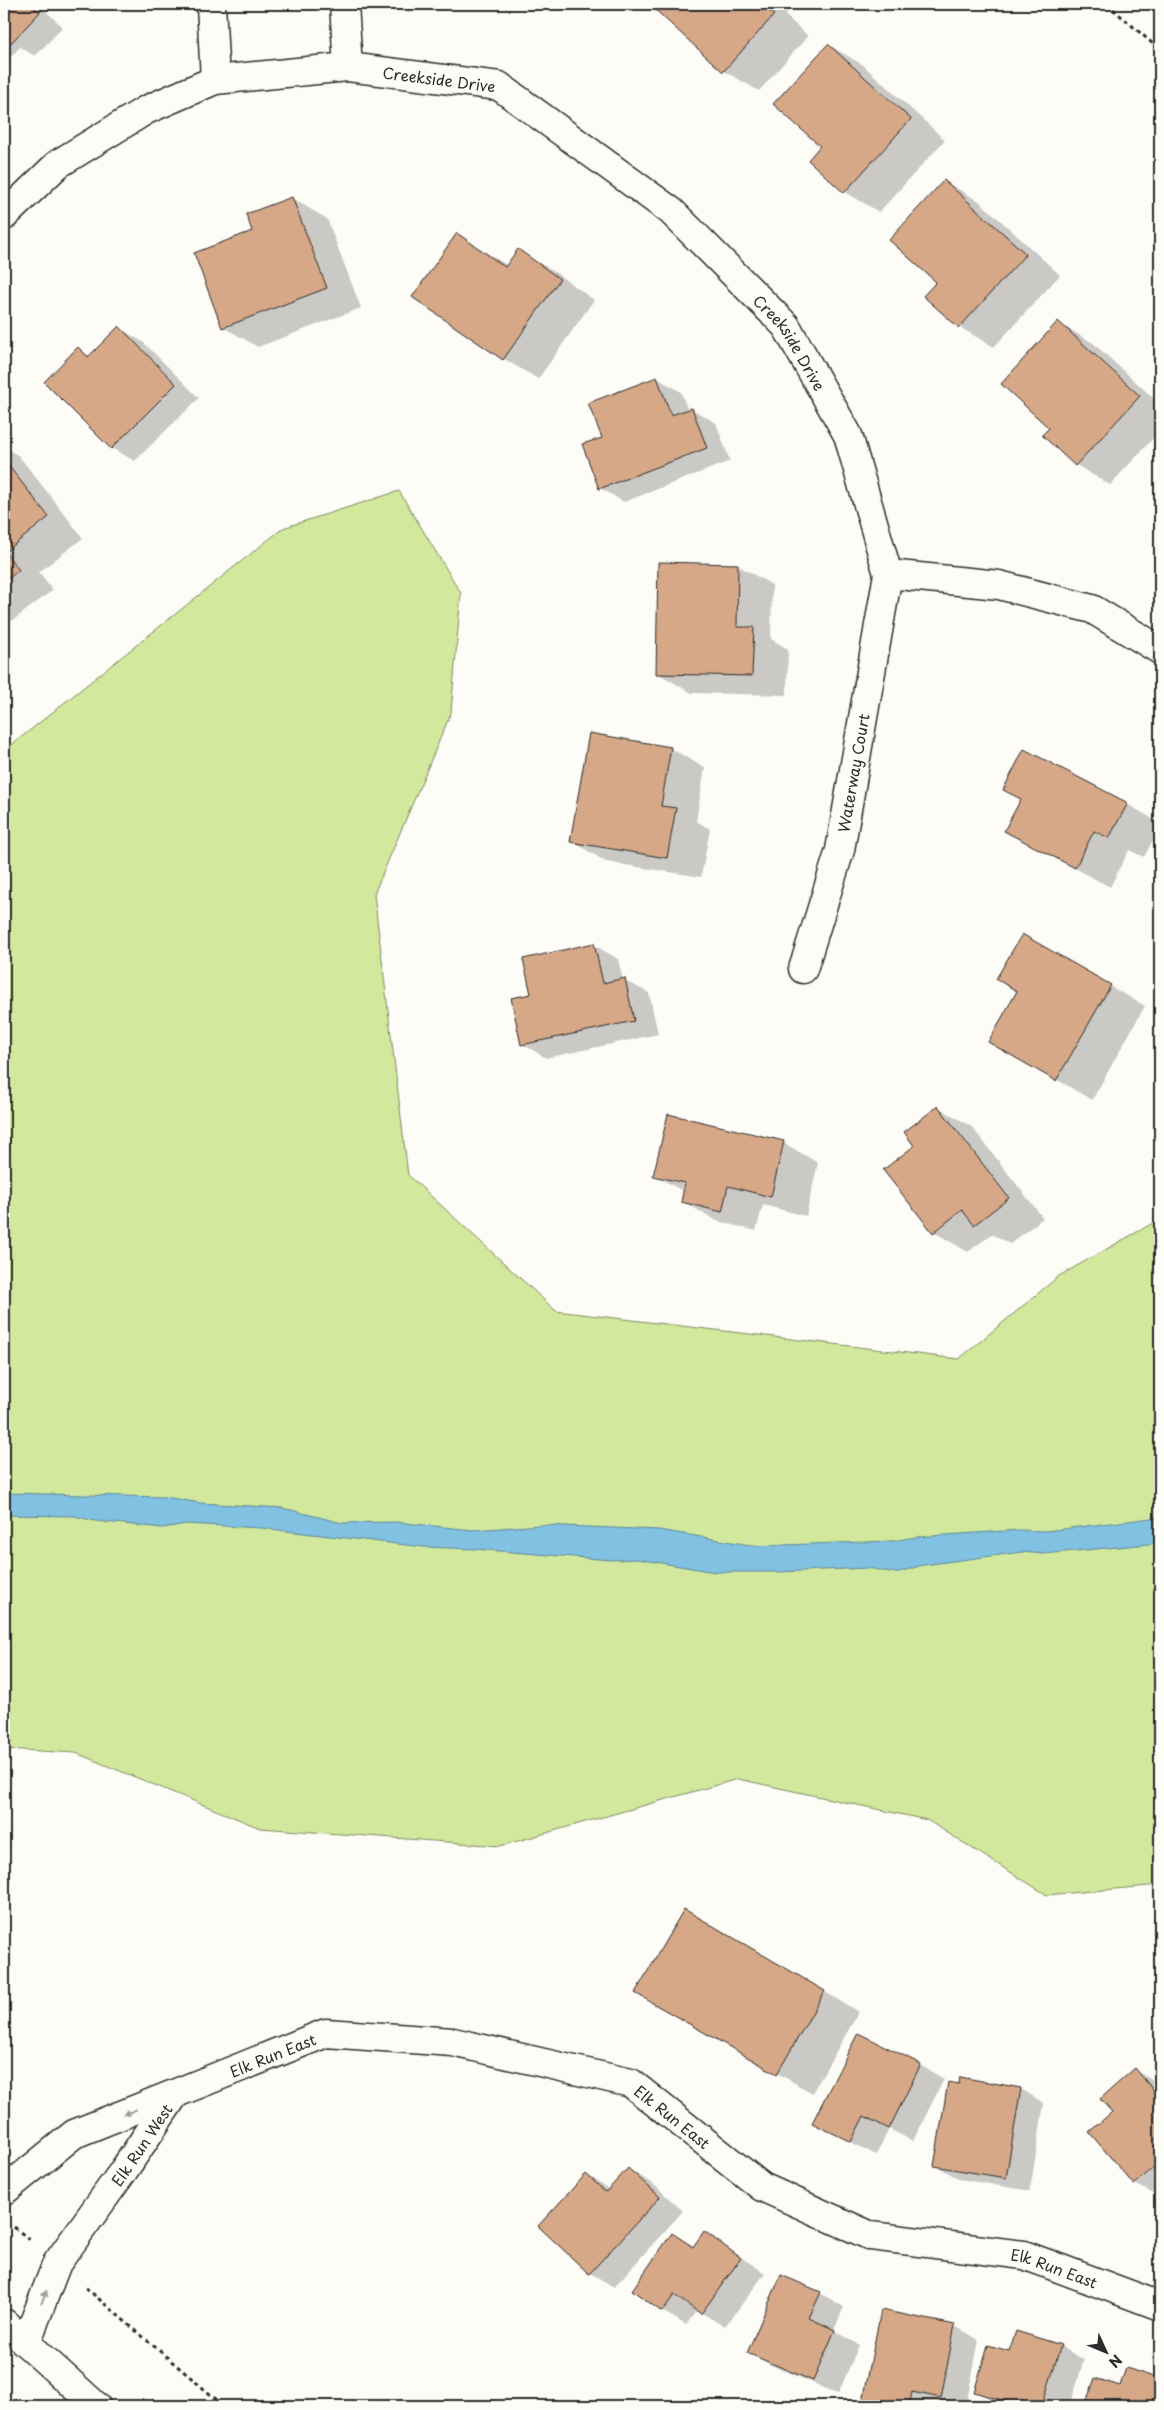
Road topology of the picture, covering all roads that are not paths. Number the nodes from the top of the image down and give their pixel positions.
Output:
1 (211, 4) edge
2 (344, 4) edge
3 (348, 67) junction
4 (216, 80) junction
5 (4, 216) edge
6 (888, 574) junction
7 (1160, 650) edge
8 (803, 969) dead end
9 (175, 2094) junction
10 (4, 2192) edge
11 (1158, 2299) edge
12 (4, 2323) edge
13 (26, 2343) junction
14 (96, 2406) edge

1 - 4 street
2 - 3 street
3 - 4 street, Creekside Drive
3 - 6 street, Creekside Drive
4 - 5 street, Creekside Drive
6 - 7 street
6 - 8 street, Waterway Court
9 -> 10 street, Elk Run West
9 - 11 street, Elk Run East
13 -> 9 street, Elk Run West
12 - 13 street
13 - 14 street

